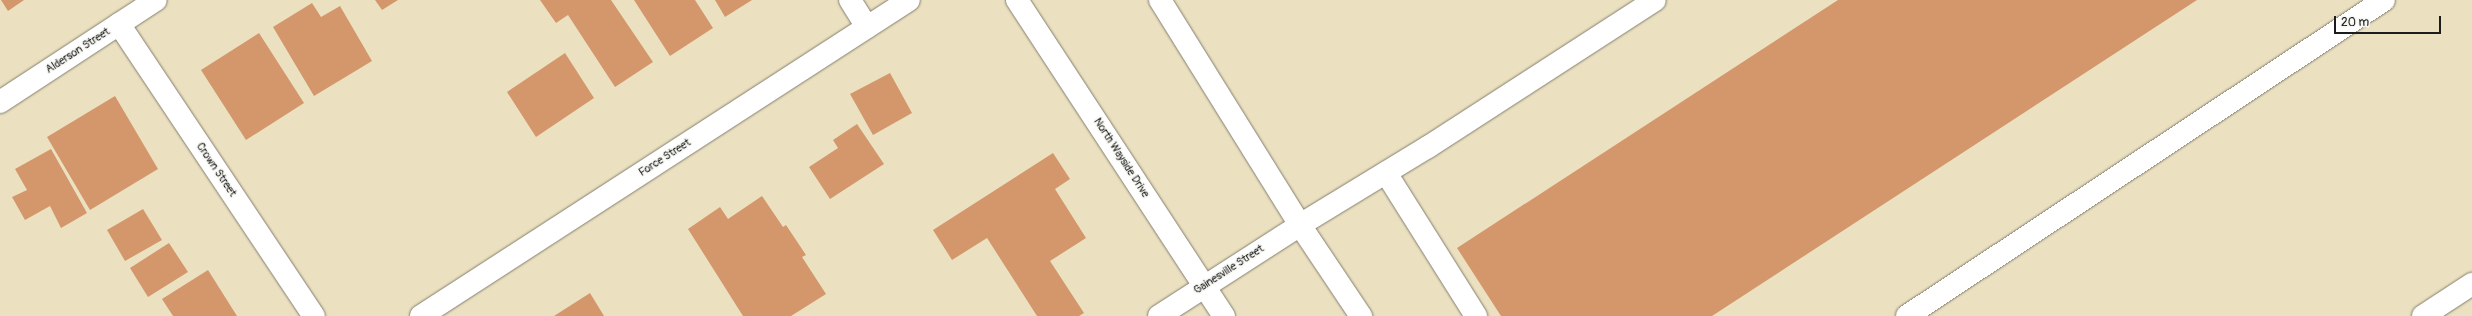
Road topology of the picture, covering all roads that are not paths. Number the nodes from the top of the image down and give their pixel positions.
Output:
1 (156, 0) edge
2 (850, 0) edge
3 (909, 0) edge
4 (1017, 0) edge
5 (1160, 0) edge
6 (1655, 0) edge
7 (2384, 0) edge
8 (118, 24) junction
9 (867, 27) junction
10 (0, 102) edge
11 (1386, 173) junction
12 (1300, 225) junction
13 (2472, 284) edge
14 (1204, 286) junction
15 (314, 316) edge
16 (422, 316) edge
17 (1159, 316) edge
18 (1224, 316) edge
19 (1361, 316) edge
20 (1476, 316) edge
21 (1907, 316) edge
22 (2423, 316) edge

1 - 8 street, Alderson Street
2 - 9 street
3 - 9 street, Force Street
4 - 14 street, North Wayside Drive
5 - 12 street
6 - 11 street, Gainesville Street
7 - 21 street
8 - 10 street, Alderson Street
8 - 15 street, Crown Street
9 - 16 street, Force Street
11 - 12 street, Gainesville Street
11 - 20 street
12 - 14 street, Gainesville Street
12 - 19 street
13 - 22 street
14 - 17 street, Gainesville Street
14 - 18 street, North Wayside Drive

